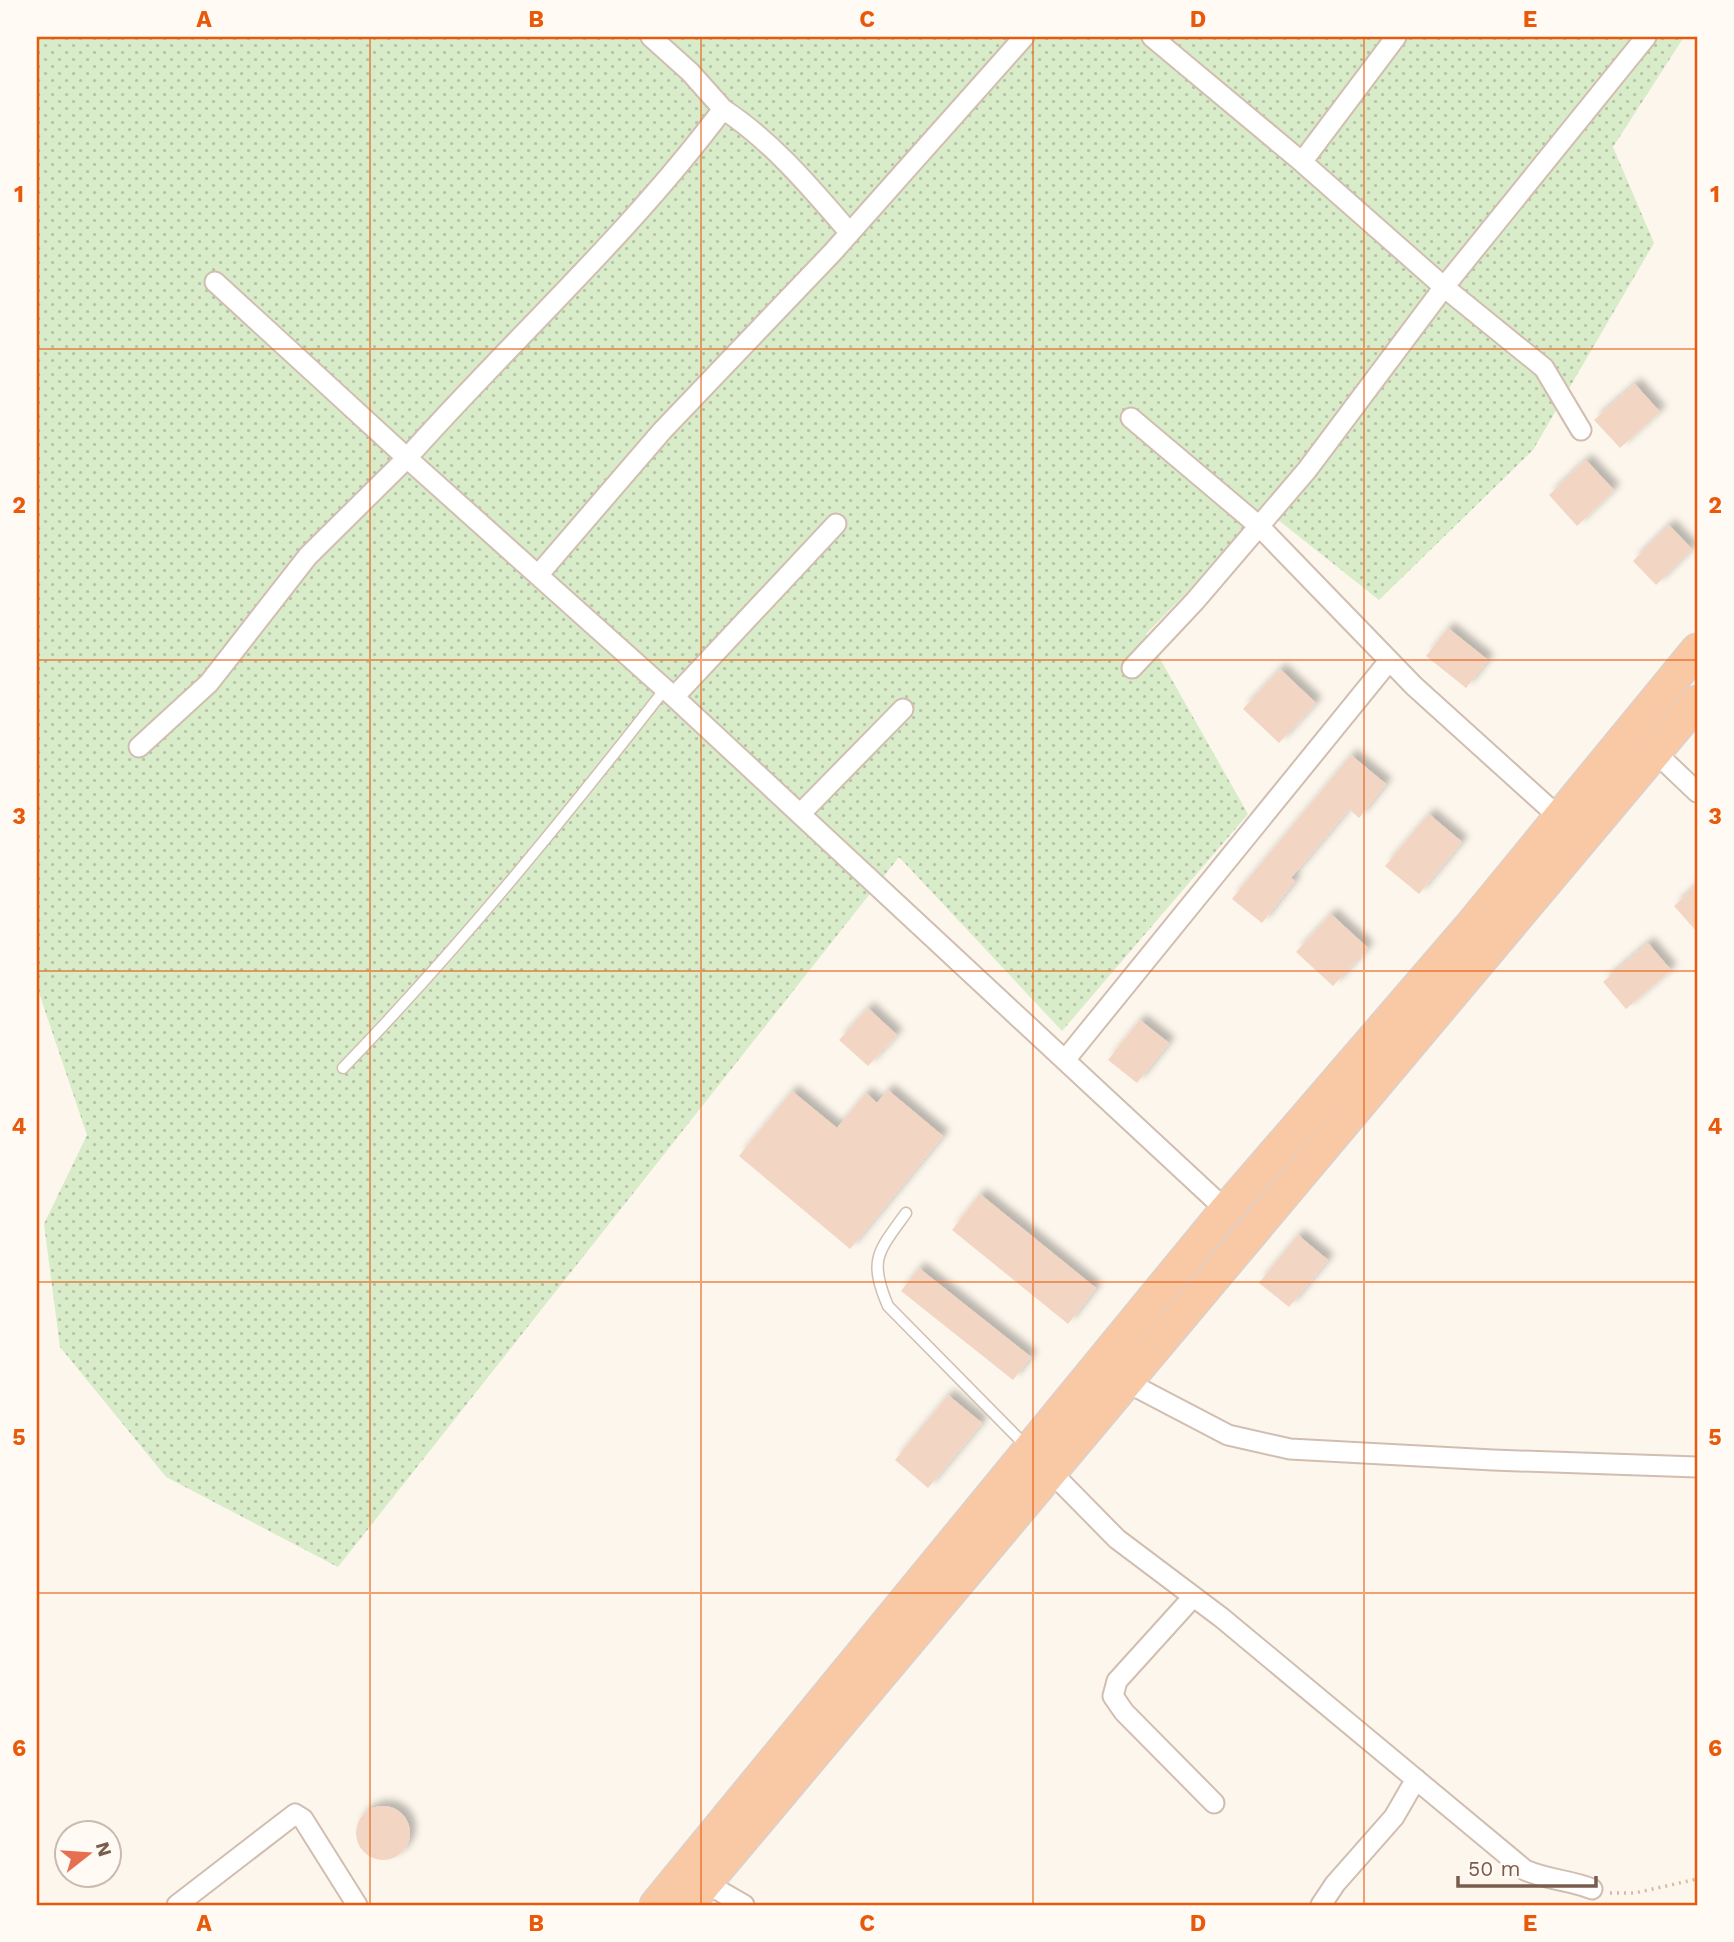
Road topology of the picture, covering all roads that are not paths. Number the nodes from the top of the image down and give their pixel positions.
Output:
1 (650, 37) edge
2 (1024, 37) edge
3 (1152, 37) edge
4 (1396, 37) edge
5 (1646, 37) edge
6 (723, 109) junction
7 (1302, 162) junction
8 (850, 233) junction
9 (215, 282) dead end
10 (1444, 287) junction
11 (1131, 418) dead end
12 (1581, 430) dead end
13 (407, 458) junction
14 (836, 524) dead end
15 (1259, 526) junction
16 (539, 574) junction
17 (1697, 650) edge
18 (1389, 661) junction
19 (1132, 668) dead end
20 (669, 693) junction
21 (1697, 702) edge
22 (903, 709) dead end
23 (139, 747) dead end
24 (1656, 753) junction
25 (1697, 792) edge
26 (800, 814) junction
27 (1560, 818) junction
28 (1065, 1060) junction
29 (343, 1068) dead end
30 (1226, 1210) junction
31 (906, 1213) dead end
32 (1099, 1367) junction
33 (1126, 1382) junction
34 (1040, 1461) junction
35 (1694, 1468) edge
36 (1193, 1597) junction
37 (1416, 1779) junction
38 (1214, 1803) dead end
39 (1335, 1884) junction
40 (1592, 1889) road end
41 (696, 1894) edge
42 (177, 1905) edge
43 (357, 1905) edge
44 (656, 1905) edge
45 (744, 1905) edge
46 (1321, 1905) edge
47 (1334, 1905) edge

1 - 6 street
2 - 8 street
3 - 7 street
4 - 7 street
5 - 10 street
6 - 8 street
6 - 13 street
7 - 10 street
8 - 16 street
9 - 13 street
10 - 12 street
10 - 15 street
11 - 15 street
13 - 16 street
13 - 23 street
14 - 20 street
15 - 18 street
15 - 19 street
16 - 20 street
17 - 27 highway
18 - 27 street
18 - 28 street
20 - 26 street
20 - 29 lane
21 - 24 highway
22 - 26 street
24 - 25 street
24 - 33 highway
26 - 28 street
27 - 30 highway
28 - 30 street
30 - 32 highway
31 - 34 lane
32 - 33 street
32 - 34 highway
33 - 34 highway
33 - 35 street
34 - 36 street
34 - 41 highway
34 - 44 highway
36 - 37 street
36 - 38 street
37 - 39 street
37 - 40 street
39 - 46 street
39 - 47 street
41 - 45 street
42 - 43 street

